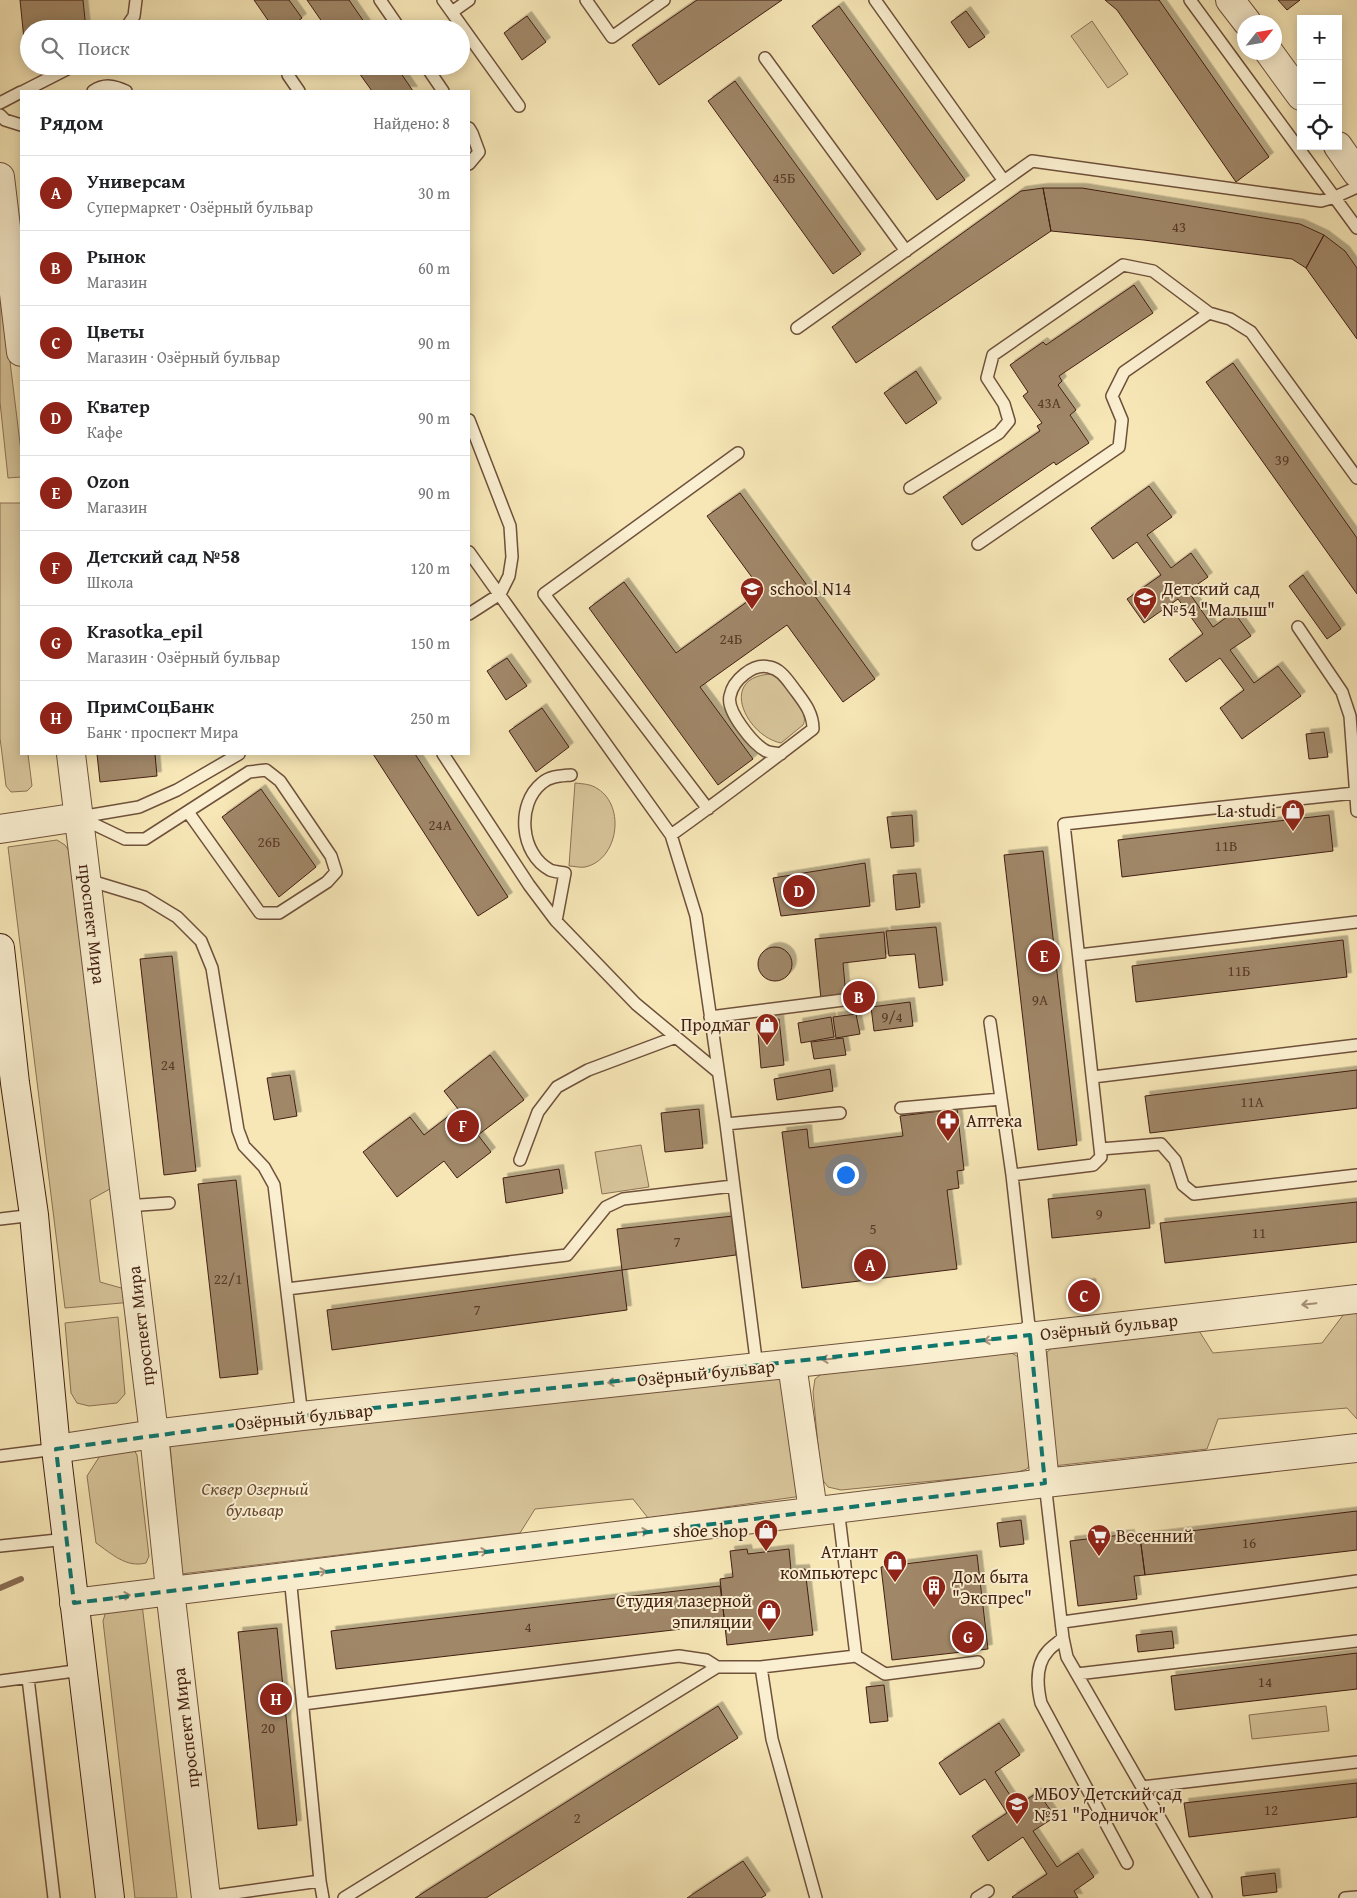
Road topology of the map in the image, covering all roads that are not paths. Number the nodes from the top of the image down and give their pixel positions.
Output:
1 (136, 0) edge
2 (380, 0) edge
3 (443, 0) edge
4 (469, 0) edge
5 (586, 0) edge
6 (664, 0) edge
7 (875, 0) edge
8 (1190, 0) edge
9 (1230, 0) edge
10 (452, 12) junction
11 (1242, 15) edge
12 (131, 20) edge
13 (394, 20) edge
14 (458, 20) edge
15 (470, 37) edge
16 (764, 58) dead end
17 (1275, 60) edge
18 (55, 75) edge
19 (288, 75) dead end
20 (432, 75) edge
21 (26, 90) edge
22 (95, 90) edge
23 (124, 90) edge
24 (298, 90) edge
25 (443, 90) edge
26 (1297, 90) edge
27 (20, 93) edge
28 (0, 103) edge
29 (519, 106) dead end
30 (0, 115) edge
31 (20, 126) edge
32 (470, 130) edge
33 (1341, 150) edge
34 (470, 163) edge
35 (1357, 173) edge
36 (0, 177) edge
37 (1004, 181) junction
38 (1357, 187) edge
39 (1335, 197) junction
40 (1357, 228) edge
41 (906, 251) junction
42 (1209, 313) junction
43 (797, 328) dead end
44 (20, 344) edge
45 (470, 423) edge
46 (738, 453) dead end
47 (1357, 478) edge
48 (910, 488) dead end
49 (978, 544) dead end
50 (470, 553) edge
51 (500, 594) junction
52 (470, 613) edge
53 (1298, 627) dead end
54 (781, 754) junction
55 (71, 755) edge
56 (216, 755) edge
57 (237, 755) edge
58 (444, 755) edge
59 (218, 767) junction
60 (571, 775) dead end
61 (1355, 793) junction
62 (708, 809) junction
63 (1357, 810) edge
64 (188, 812) junction
65 (79, 817) junction
66 (0, 829) edge
67 (671, 835) junction
68 (86, 880) junction
69 (556, 921) junction
70 (1357, 922) edge
71 (0, 948) edge
72 (1079, 955) junction
73 (867, 996) dead end
74 (710, 1017) junction
75 (990, 1022) dead end
76 (676, 1037) junction
77 (1357, 1045) edge
78 (718, 1072) junction
79 (1093, 1077) junction
80 (8, 1084) edge
81 (1001, 1099) junction
82 (901, 1108) dead end
83 (840, 1113) dead end
84 (726, 1124) junction
85 (1101, 1149) junction
86 (520, 1160) dead end
87 (1012, 1175) junction
88 (1357, 1175) edge
89 (733, 1186) junction
90 (168, 1203) dead end
91 (126, 1206) junction
92 (34, 1215) junction
93 (0, 1219) edge
94 (286, 1289) junction
95 (1357, 1299) edge
96 (1030, 1335) junction
97 (792, 1364) junction
98 (757, 1367) junction
99 (302, 1416) junction
100 (154, 1434) junction
101 (1357, 1448) edge
102 (56, 1449) junction
103 (0, 1456) edge
104 (1045, 1483) junction
105 (825, 1510) junction
106 (67, 1539) junction
107 (0, 1546) edge
108 (290, 1576) junction
109 (1357, 1581) edge
110 (170, 1590) junction
111 (74, 1603) junction
112 (1063, 1622) junction
113 (1064, 1638) junction
114 (1357, 1641) edge
115 (856, 1656) junction
116 (978, 1662) dead end
117 (717, 1667) junction
118 (761, 1667) junction
119 (82, 1670) junction
120 (1077, 1674) junction
121 (28, 1678) junction
122 (0, 1681) edge
123 (303, 1704) junction
124 (1357, 1762) edge
125 (1142, 1787) junction
126 (1127, 1864) dead end
127 (320, 1881) junction
128 (988, 1891) dead end
129 (206, 1897) edge
130 (1357, 1897) edge
131 (54, 1898) edge
132 (110, 1898) edge
133 (323, 1898) edge
134 (344, 1898) edge
135 (816, 1898) edge
136 (977, 1898) edge
137 (1206, 1898) edge
138 (1345, 1898) edge

1 - 12 lane
2 - 13 lane
3 - 10 lane
4 - 10 lane
5 - 6 lane
7 - 37 lane
8 - 39 lane
9 - 11 street
10 - 14 lane
15 - 29 lane
16 - 41 lane
17 - 26 street
18 - 21 lane
19 - 24 lane
20 - 25 lane
22 - 23 lane
27 - 28 lane
30 - 31 lane
32 - 34 lane
33 - 35 street
36 - 44 street
37 - 39 lane
37 - 41 lane
38 - 39 lane
39 - 40 lane
41 - 43 lane
42 - 47 lane
42 - 48 lane
42 - 49 lane
45 - 51 lane
46 - 62 lane
50 - 51 lane
51 - 52 lane
51 - 67 lane
53 - 61 lane
54 - 54 lane
54 - 62 lane
55 - 65 street, проспект Мира
56 - 59 lane
57 - 59 lane
58 - 69 lane
59 - 65 lane
60 - 69 lane
61 - 63 lane
61 - 72 lane
62 - 67 lane
64 - 64 lane
64 - 65 lane
65 - 66 street
65 - 68 street, проспект Мира
67 - 74 lane
68 - 91 street, проспект Мира
68 - 94 lane
69 - 76 lane
70 - 72 lane
71 - 80 street
72 - 79 lane
73 - 74 lane
74 - 78 lane
75 - 81 lane
76 - 78 lane
76 - 86 lane
77 - 79 lane
78 - 84 lane
79 - 85 lane
80 - 92 street
81 - 82 lane
81 - 87 lane
83 - 84 lane
84 - 89 lane
85 - 87 lane
85 - 88 lane
87 - 96 lane
89 - 94 lane
89 - 98 lane
90 - 91 lane
91 - 100 street, проспект Мира
92 - 93 lane
92 - 102 street
94 - 99 lane
95 -> 96 street, Озёрный бульвар
96 -> 97 street, Озёрный бульвар
96 - 104 street
97 - 98 street, Озёрный бульвар
97 - 105 street
98 -> 99 street, Озёрный бульвар
99 - 100 street, Озёрный бульвар
100 - 102 street, Озёрный бульвар
100 - 110 street, проспект Мира
101 - 104 street
102 - 103 lane
102 - 106 street
104 - 105 street
104 - 112 lane
108 -> 105 street
105 - 115 lane
106 - 107 lane
106 - 111 street
108 - 110 street
108 - 123 lane
109 - 112 lane
111 -> 110 street
110 - 129 street, проспект Мира
111 - 119 street
112 - 113 lane
113 - 120 lane
113 - 126 lane
114 - 120 lane
115 - 116 lane
115 - 118 lane
117 - 118 lane
117 - 123 lane
117 - 134 lane
118 - 135 lane
119 - 121 lane
119 - 132 street
120 - 125 lane
121 - 122 lane
121 - 131 lane
123 - 127 lane
124 - 125 lane
125 - 137 lane
127 - 129 lane
127 - 133 lane
128 - 136 lane
130 - 138 lane

